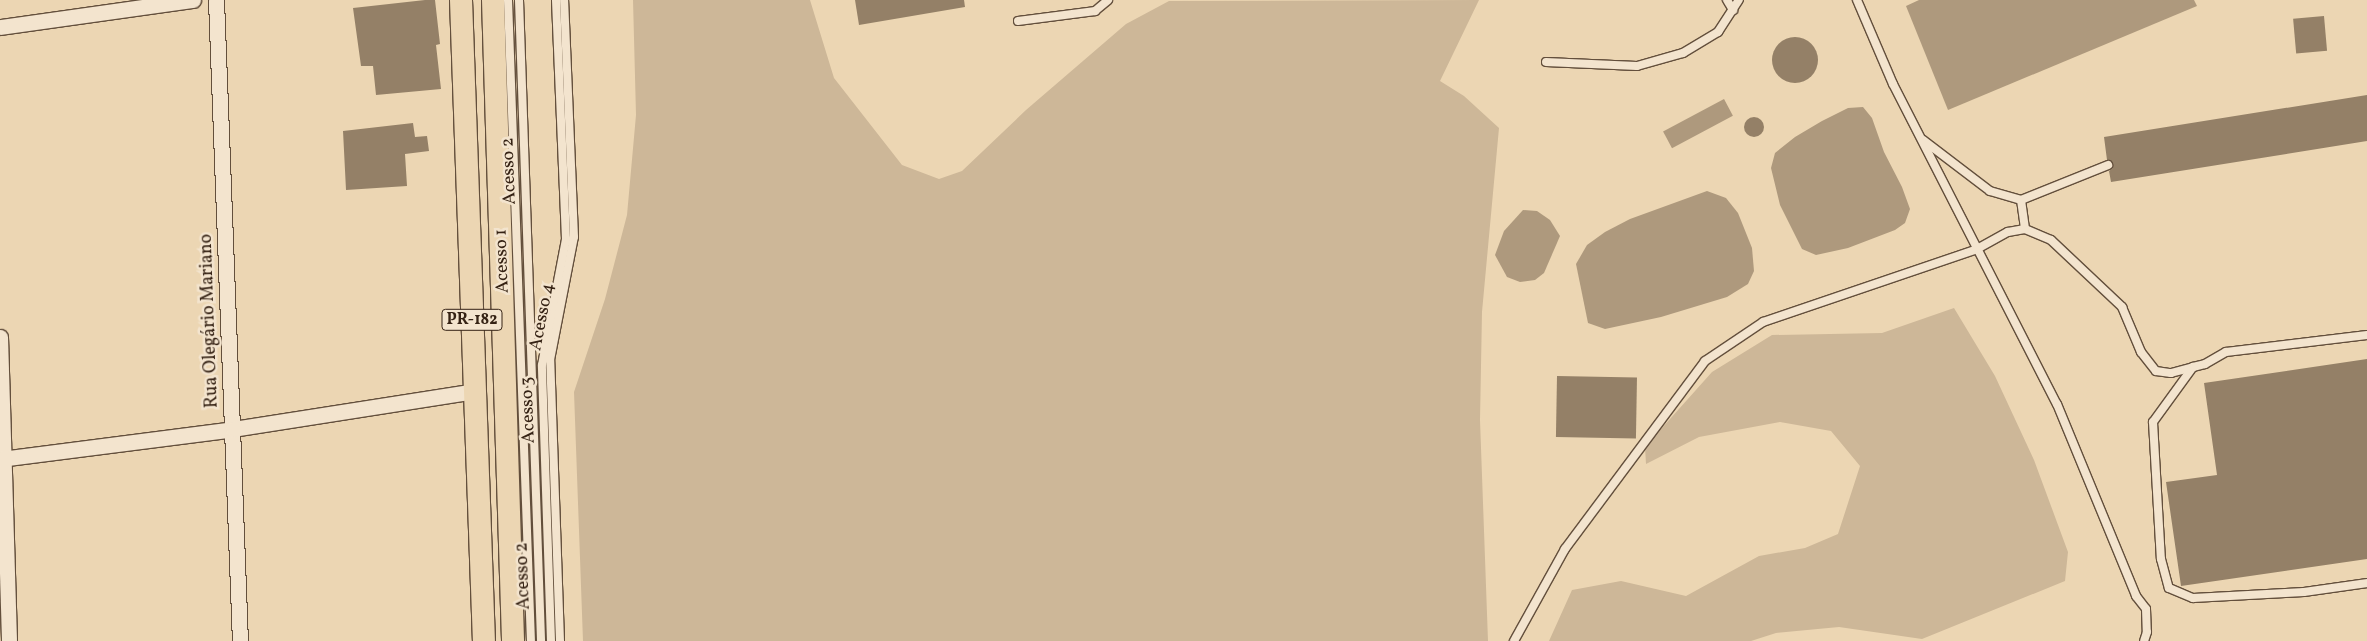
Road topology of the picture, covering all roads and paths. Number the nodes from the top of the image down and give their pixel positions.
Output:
1 (193, 0) edge
2 (216, 0) edge
3 (461, 0) edge
4 (493, 0) edge
5 (508, 0) edge
6 (519, 0) edge
7 (556, 0) edge
8 (564, 0) edge
9 (1108, 0) edge
10 (1727, 0) edge
11 (1739, 0) edge
12 (1857, 0) edge
13 (1733, 10) junction
14 (1018, 21) dead end
15 (0, 27) edge
16 (1546, 62) dead end
17 (496, 118) junction
18 (465, 120) junction
19 (1920, 138) junction
20 (2108, 165) dead end
21 (2021, 200) junction
22 (2025, 229) junction
23 (1977, 248) junction
24 (2367, 334) edge
25 (0, 337) edge
26 (2193, 367) junction
27 (475, 391) junction
28 (233, 429) junction
29 (2, 458) edge
30 (2367, 583) edge
31 (10, 641) edge
32 (240, 641) edge
33 (484, 641) edge
34 (513, 641) edge
35 (531, 641) edge
36 (541, 641) edge
37 (551, 641) edge
38 (560, 641) edge
39 (1514, 641) edge
40 (2144, 641) edge

1 - 15 street
2 - 28 street, Rua Olegário Mariano
3 - 18 main road, PR-182
4 - 17 main road, PR-182
5 - 35 lane, Acesso 1
6 - 36 lane, Acesso 2
7 - 37 lane, Acesso 3
8 - 38 lane, Acesso 4
9 - 14 lane
10 - 13 lane
11 - 13 lane
12 - 19 lane
13 - 16 lane
17 - 18 main road
17 - 34 main road, PR-182
18 - 27 main road, PR-182
19 - 21 lane
19 - 23 lane
20 - 21 lane
21 - 22 lane
22 - 23 lane
22 - 26 lane
23 - 39 lane
23 - 40 lane
24 - 26 lane
25 - 29 street
26 - 30 lane
27 - 28 street
27 - 33 main road, PR-182
28 - 29 street
28 - 32 street, Rua Olegário Mariano
29 - 31 street

